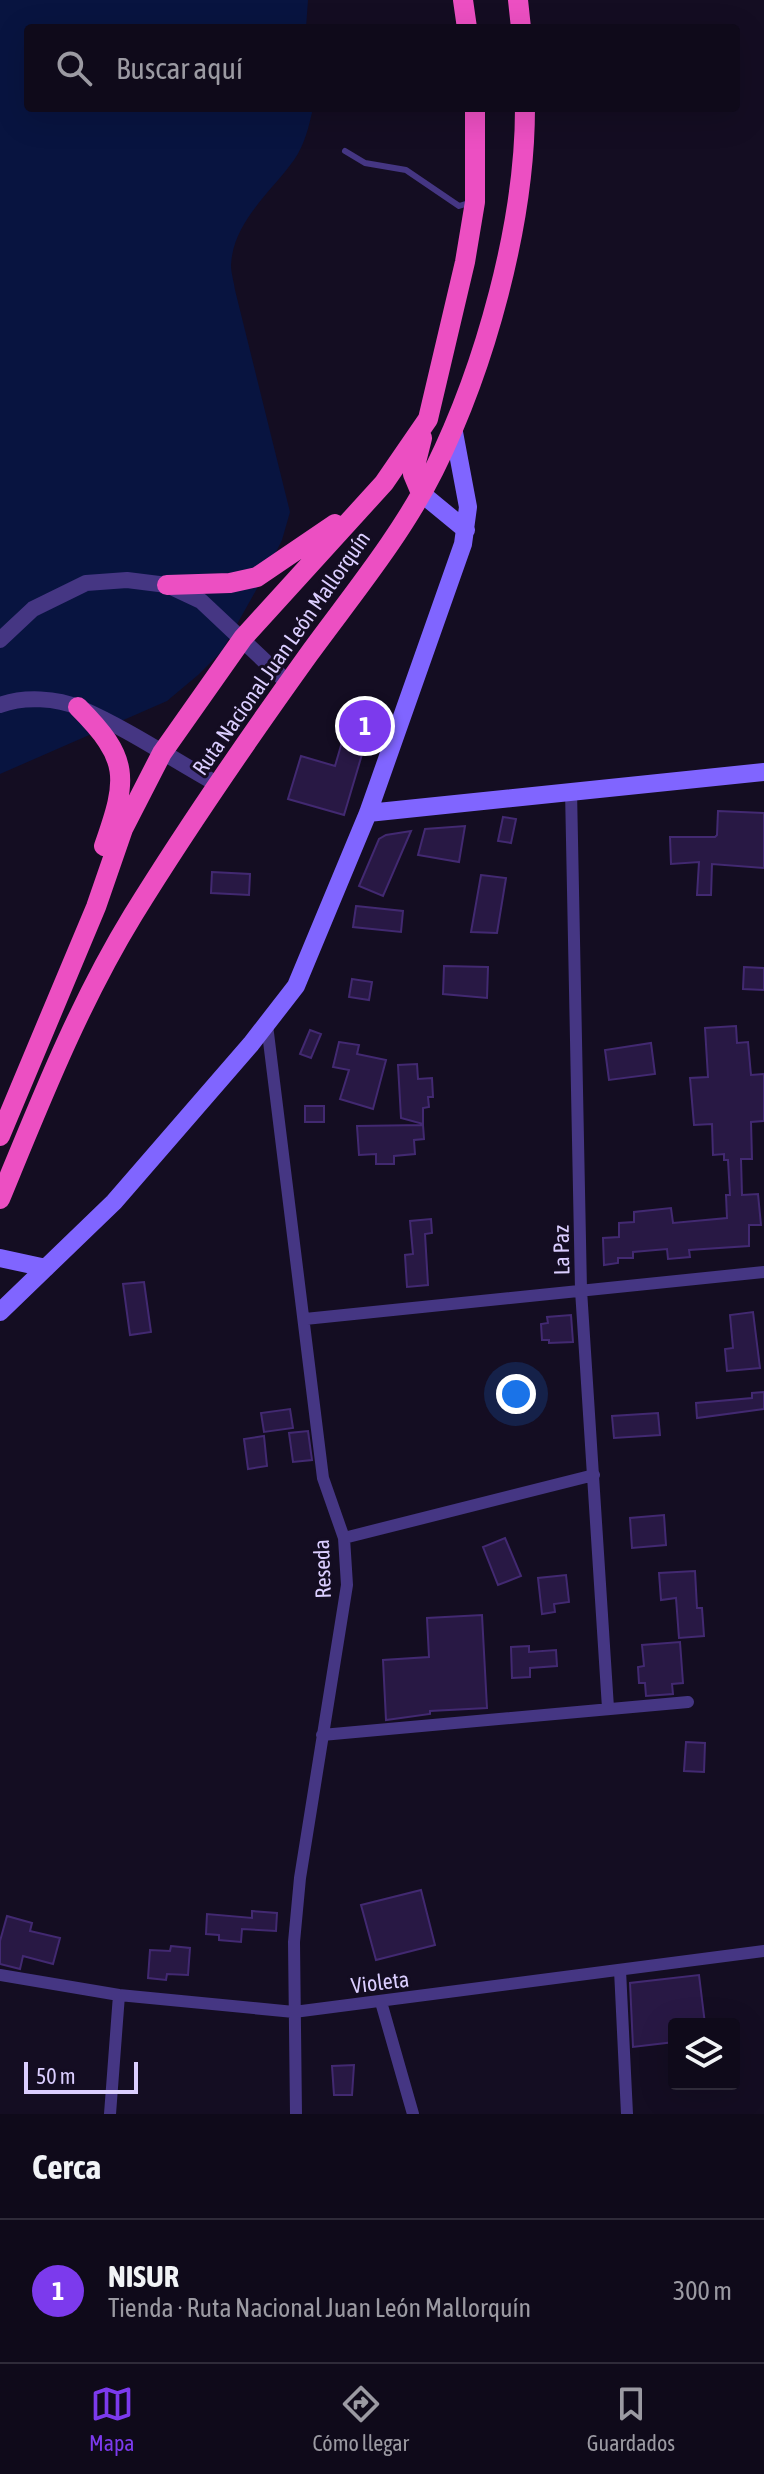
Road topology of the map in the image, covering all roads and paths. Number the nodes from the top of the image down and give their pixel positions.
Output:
1 (463, 0) edge
2 (518, 0) edge
3 (466, 24) edge
4 (521, 24) edge
5 (475, 112) edge
6 (525, 112) edge
7 (345, 151) dead end
8 (475, 202) junction
9 (428, 419) junction
10 (453, 427) junction
11 (421, 493) junction
12 (368, 502) junction
13 (466, 530) junction
14 (167, 585) junction
15 (243, 638) junction
16 (0, 640) edge
17 (288, 683) junction
18 (0, 705) edge
19 (78, 707) junction
20 (162, 753) junction
21 (764, 772) edge
22 (217, 784) junction
23 (571, 790) junction
24 (368, 813) junction
25 (79, 948) junction
26 (267, 1025) junction
27 (37, 1048) junction
28 (0, 1112) edge
29 (0, 1136) edge
30 (0, 1199) edge
31 (0, 1258) edge
32 (46, 1268) junction
33 (764, 1272) edge
34 (581, 1290) junction
35 (0, 1312) edge
36 (305, 1319) junction
37 (594, 1475) junction
38 (344, 1538) junction
39 (688, 1702) dead end
40 (608, 1708) junction
41 (322, 1735) junction
42 (764, 1951) edge
43 (620, 1970) junction
44 (0, 1975) edge
45 (119, 1995) junction
46 (381, 2002) junction
47 (294, 2012) junction
48 (110, 2114) edge
49 (296, 2114) edge
50 (413, 2114) edge
51 (627, 2114) edge

1 - 3 highway
2 - 4 highway
5 - 8 highway, Ruta Nacional Juan León Mallorquín
6 - 10 highway, Ruta Nacional Juan León Mallorquín
7 - 8 lane
8 - 9 highway, Ruta Nacional Juan León Mallorquín
9 - 11 highway
9 - 12 highway, Ruta Nacional Juan León Mallorquín
10 - 11 highway, Ruta Nacional Juan León Mallorquín
10 - 13 main road
11 - 13 main road
11 - 17 highway, Ruta Nacional Juan León Mallorquín
12 - 14 highway
12 - 15 highway, Ruta Nacional Juan León Mallorquín
13 - 24 main road
14 - 15 street
14 - 16 street
15 - 17 street
15 - 20 highway, Ruta Nacional Juan León Mallorquín
17 - 22 highway, Ruta Nacional Juan León Mallorquín
18 - 19 street
19 - 20 street
19 - 25 highway
20 - 22 street
20 - 25 highway, Ruta Nacional Juan León Mallorquín
21 - 23 main road
22 - 30 highway, Ruta Nacional Juan León Mallorquín
23 - 24 main road
23 - 34 street, La Paz
24 - 26 main road
25 - 27 highway, Ruta Nacional Juan León Mallorquín
26 - 32 main road
26 - 36 street, Reseda
27 - 28 street
27 - 29 highway, Ruta Nacional Juan León Mallorquín
31 - 32 main road
32 - 35 main road
33 - 34 street
34 - 36 street
34 - 37 street, La Paz
36 - 38 street, Reseda
37 - 38 street
37 - 40 street, La Paz
38 - 41 street, Reseda
39 - 40 street
40 - 41 street
41 - 47 street, Reseda
42 - 43 street, Violeta
43 - 46 street, Violeta
43 - 51 street
44 - 45 street, Violeta
45 - 47 street, Violeta
45 - 48 street
46 - 47 street, Violeta
46 - 50 street
47 - 49 street, Reseda

